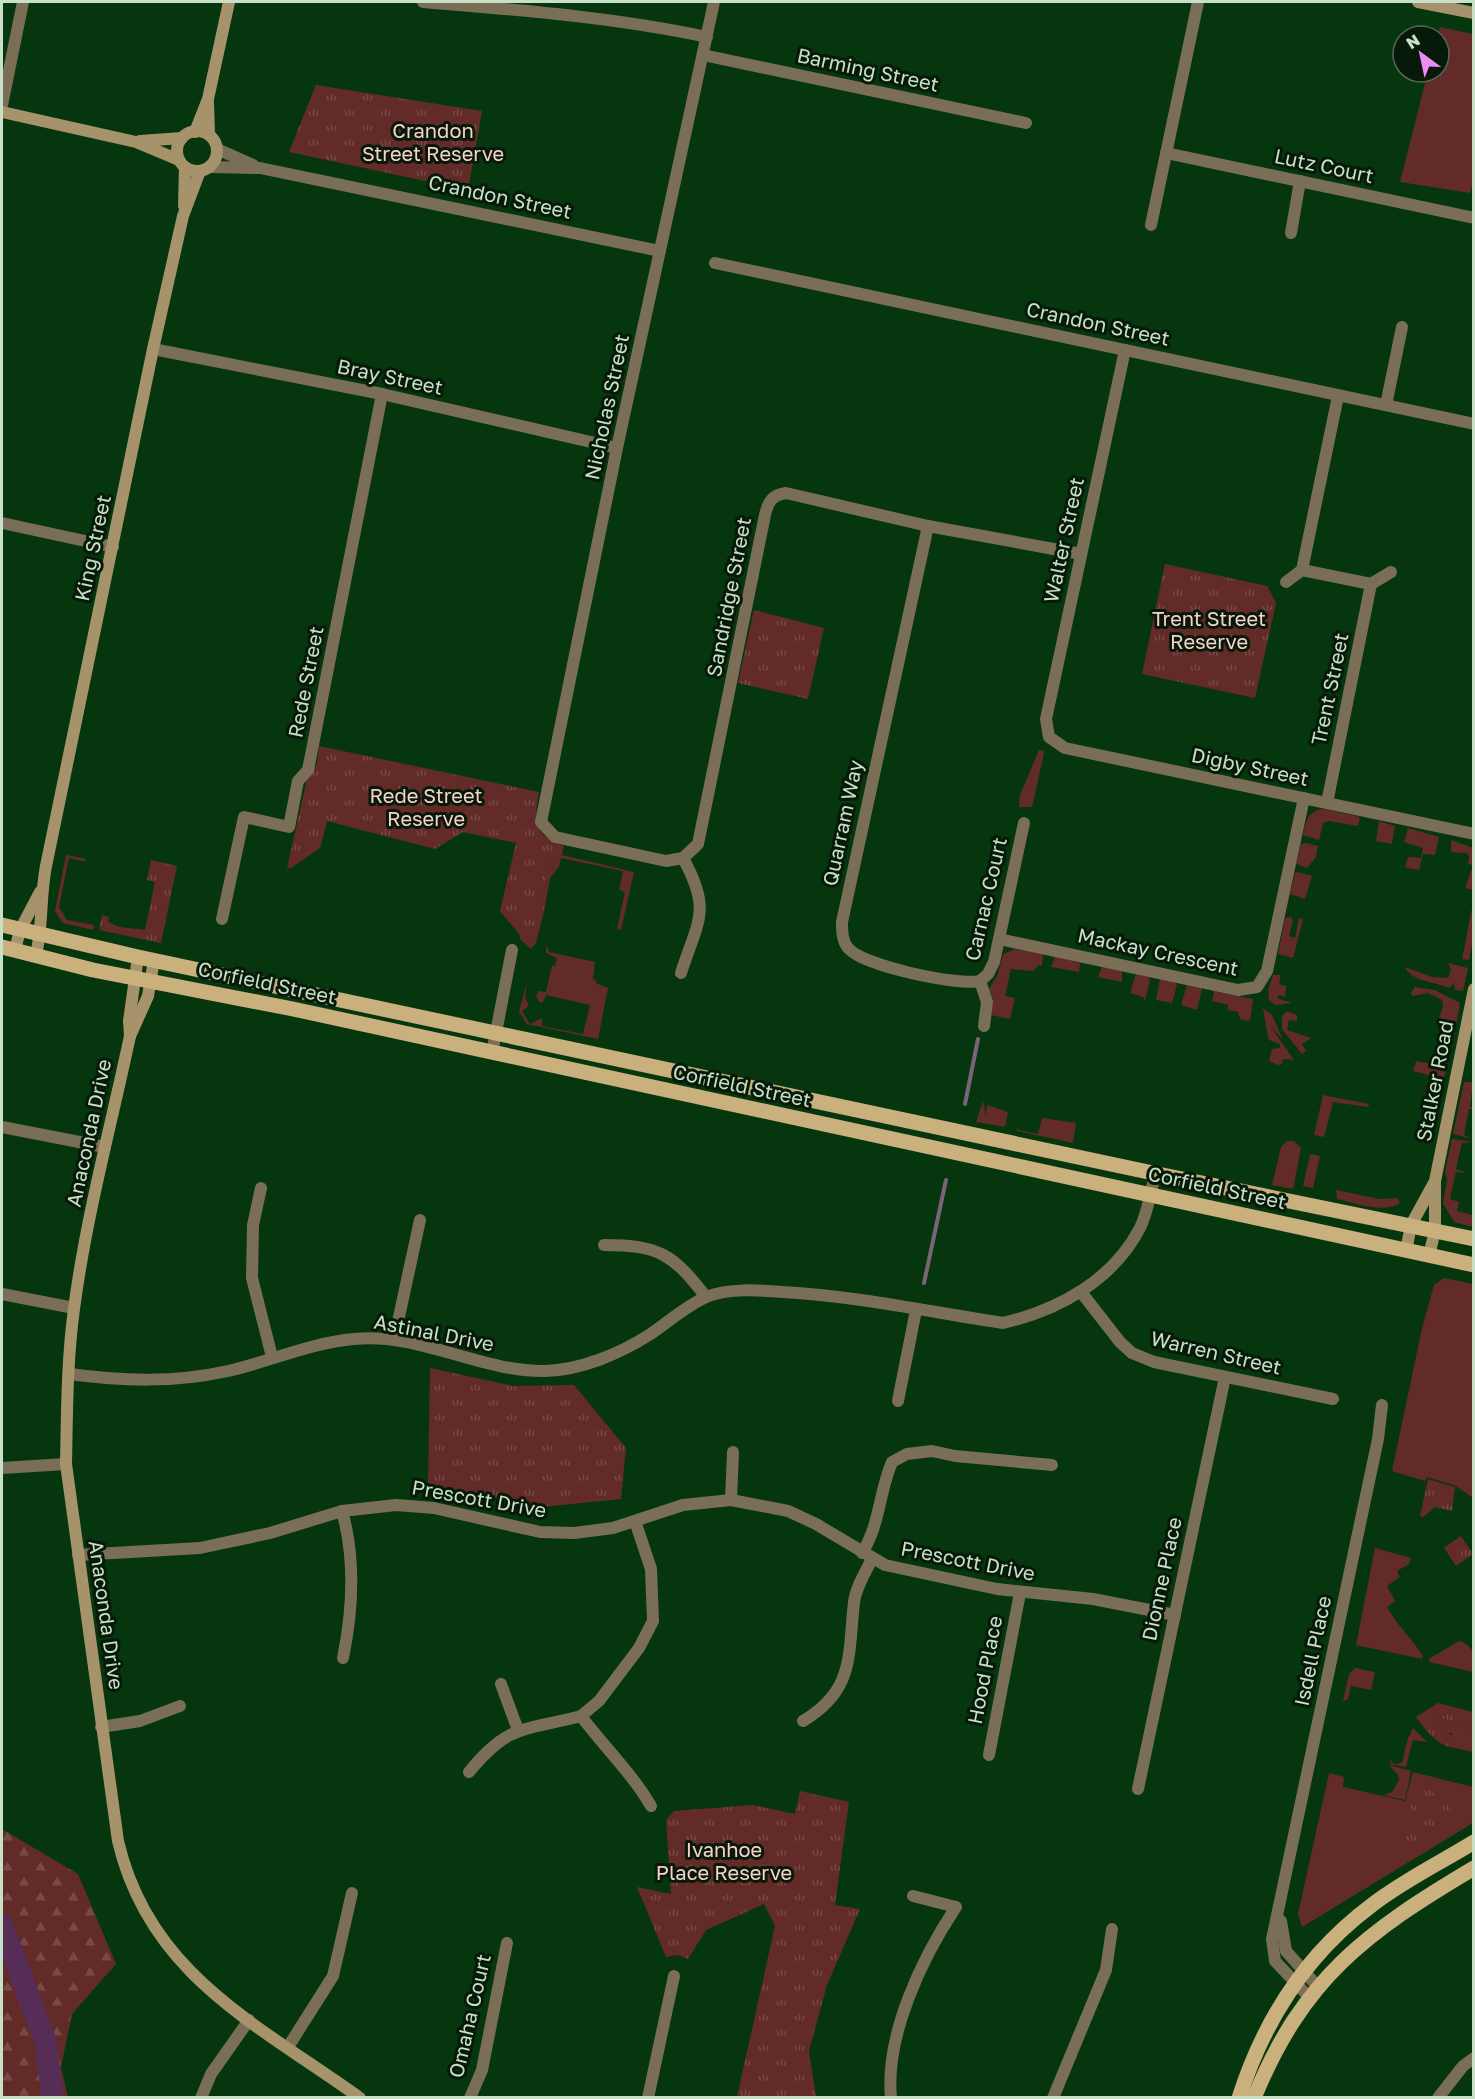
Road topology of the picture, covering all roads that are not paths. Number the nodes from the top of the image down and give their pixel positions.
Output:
1 (23, 2) edge
2 (229, 2) edge
3 (423, 2) edge
4 (714, 2) edge
5 (1198, 2) edge
6 (1418, 2) edge
7 (1473, 13) edge
8 (706, 37) junction
9 (702, 55) junction
10 (208, 99) junction
11 (2, 105) edge
12 (2, 112) edge
13 (1026, 123) dead end
14 (195, 132) junction
15 (209, 135) junction
16 (182, 138) junction
17 (136, 142) junction
18 (217, 148) junction
19 (1166, 153) junction
20 (182, 163) junction
21 (260, 168) junction
22 (205, 169) junction
23 (1300, 181) junction
24 (183, 216) junction
25 (1473, 218) edge
26 (1150, 225) dead end
27 (1291, 233) dead end
28 (660, 251) junction
29 (715, 262) dead end
30 (1402, 327) dead end
31 (153, 349) junction
32 (1125, 350) junction
33 (382, 394) junction
34 (1338, 396) junction
35 (1386, 405) junction
36 (1473, 424) edge
37 (617, 448) junction
38 (2, 523) edge
39 (928, 526) junction
40 (113, 547) junction
41 (1081, 554) junction
42 (1302, 570) junction
43 (1391, 572) dead end
44 (1286, 582) dead end
45 (1371, 584) junction
46 (1049, 737) joint
47 (1304, 798) junction
48 (1327, 803) junction
49 (1024, 823) dead end
50 (1446, 829) junction
51 (1473, 834) edge
52 (1473, 841) edge
53 (683, 858) junction
54 (42, 888) junction
55 (222, 919) dead end
56 (2, 925) edge
57 (20, 930) junction
58 (41, 934) junction
59 (999, 939) junction
60 (8, 949) edge
61 (512, 950) dead end
62 (36, 955) junction
63 (138, 957) junction
64 (154, 960) junction
65 (681, 973) dead end
66 (134, 976) junction
67 (150, 980) junction
68 (980, 981) junction
69 (1473, 989) edge
70 (984, 1026) dead end
71 (496, 1032) junction
72 (130, 1036) junction
73 (1468, 1043) edge
74 (492, 1053) junction
75 (2, 1127) edge
76 (105, 1147) junction
77 (1155, 1174) junction
78 (1435, 1181) junction
79 (261, 1188) dead end
80 (1150, 1195) junction
81 (420, 1220) dead end
82 (1412, 1225) junction
83 (1435, 1230) junction
84 (1473, 1239) edge
85 (604, 1245) dead end
86 (1406, 1251) junction
87 (1429, 1256) junction
88 (1473, 1265) edge
89 (1081, 1292) junction
90 (2, 1294) edge
91 (706, 1297) junction
92 (74, 1308) junction
93 (916, 1310) junction
94 (394, 1340) junction
95 (272, 1357) junction
96 (69, 1374) junction
97 (1225, 1377) junction
98 (1333, 1399) dead end
99 (898, 1401) dead end
100 (1382, 1405) dead end
101 (733, 1452) dead end
102 (66, 1464) junction
103 (1052, 1465) dead end
104 (2, 1468) edge
105 (731, 1500) junction
106 (342, 1511) junction
107 (635, 1521) junction
108 (78, 1555) junction
109 (867, 1556) junction
110 (1020, 1593) junction
111 (1175, 1615) junction
112 (343, 1658) dead end
113 (501, 1684) dead end
114 (180, 1706) dead end
115 (581, 1716) junction
116 (803, 1721) dead end
117 (101, 1727) junction
118 (519, 1730) junction
119 (988, 1755) dead end
120 (469, 1772) dead end
121 (1138, 1789) dead end
122 (651, 1806) dead end
123 (1473, 1842) edge
124 (1473, 1868) edge
125 (352, 1893) dead end
126 (913, 1896) dead end
127 (1112, 1929) dead end
128 (507, 1943) dead end
129 (674, 1976) dead end
130 (1299, 1977) junction
131 (1313, 1991) junction
132 (249, 2020) junction
133 (288, 2047) junction
134 (1473, 2058) edge
135 (201, 2097) edge
136 (360, 2097) edge
137 (470, 2097) edge
138 (648, 2097) edge
139 (891, 2097) edge
140 (1053, 2097) edge
141 (1239, 2097) edge
142 (1254, 2097) edge
143 (1438, 2097) edge

1 - 11 street
2 - 10 main road
3 - 8 street
4 - 8 street, Nicholas Street
5 - 19 street
6 - 7 main road
8 - 9 street, Nicholas Street
9 - 13 street, Barming Street
9 - 28 street, Nicholas Street
10 - 14 main road
10 - 15 main road
12 - 17 main road
14 - 15 main road
14 - 16 main road
15 - 18 main road
16 - 17 main road
16 - 20 main road
17 - 20 main road
18 - 21 street, Crandon Street
18 - 22 main road
19 - 23 street, Lutz Court
19 - 26 street
20 - 22 main road
20 - 24 main road, King Street
21 - 22 street, Crandon Street
21 - 28 street, Crandon Street
22 - 24 main road, King Street
23 - 25 street, Lutz Court
23 - 27 street
24 - 31 main road, King Street
28 - 37 street, Nicholas Street
29 - 32 street, Crandon Street
30 - 35 street
31 - 33 street, Bray Street
31 - 40 main road, King Street
32 - 34 street, Crandon Street
32 - 41 street, Walter Street
33 - 37 street, Bray Street
33 - 55 street, Rede Street
34 - 35 street, Crandon Street
34 - 42 street
35 - 36 street, Crandon Street
37 - 53 street, Nicholas Street
38 - 40 street
39 - 41 street, Sandridge Street
39 - 53 street, Sandridge Street
39 - 68 street, Quarram Way
40 - 54 main road, King Street
41 - 46 street, Walter Street
42 - 44 street
42 - 45 street
43 - 45 street
45 - 48 street, Trent Street
46 - 47 street, Digby Street
47 - 48 street, Digby Street
47 - 59 street, Mackay Crescent
48 - 50 street, Digby Street
49 - 59 street, Carnac Court
50 - 51 street, Digby Street
50 - 52 street, Digby Street
53 - 65 street
54 - 57 main road, King Street
54 - 58 main road, King Street
56 - 57 main road, Corfield Street
57 - 58 main road, Corfield Street
57 - 60 main road, King Street
58 - 62 main road, King Street
58 - 63 main road, Corfield Street
59 - 68 street, Carnac Court
60 - 62 main road, Corfield Street
61 - 71 street
62 - 66 main road, Corfield Street
63 - 64 main road, Corfield Street
63 - 66 main road, Anaconda Drive
64 - 67 main road, Anaconda Drive
64 - 71 main road, Corfield Street
66 - 67 main road, Corfield Street
66 - 72 main road, Anaconda Drive
67 - 72 main road, Anaconda Drive
67 - 74 main road, Corfield Street
68 - 70 street
69 - 73 main road, Stalker Road
71 - 74 street
71 - 77 main road, Corfield Street
72 - 76 main road, Anaconda Drive
73 - 78 main road, Stalker Road
74 - 80 main road, Corfield Street
75 - 76 street
76 - 92 main road, Anaconda Drive
77 - 80 street, Astinal Drive
77 - 82 main road, Corfield Street
78 - 82 main road, Stalker Road
78 - 83 main road, Stalker Road
79 - 95 street
80 - 86 main road, Corfield Street
80 - 89 street, Astinal Drive
81 - 94 street
82 - 83 main road, Corfield Street
82 - 86 main road, Stalker Road
83 - 84 main road, Corfield Street
83 - 87 main road, Stalker Road
85 - 91 street
86 - 87 main road, Corfield Street
87 - 88 main road, Corfield Street
89 - 93 street, Astinal Drive
89 - 97 street, Warren Street
90 - 92 street
91 - 93 street, Astinal Drive
91 - 94 street, Astinal Drive
92 - 96 main road, Anaconda Drive
93 - 99 street
94 - 95 street, Astinal Drive
95 - 96 street, Astinal Drive
96 - 102 main road, Anaconda Drive
97 - 98 street, Warren Street
97 - 111 street, Dionne Place
100 - 130 street, Isdell Place
101 - 105 street
102 - 104 street
102 - 108 main road, Anaconda Drive
103 - 109 street
105 - 107 street, Prescott Drive
105 - 109 street, Prescott Drive
106 - 107 street, Prescott Drive
106 - 108 street, Prescott Drive
106 - 112 street
107 - 115 street
108 - 117 main road, Anaconda Drive
109 - 110 street, Prescott Drive
109 - 116 street
110 - 111 street, Prescott Drive
110 - 119 street, Hood Place
111 - 121 street, Dionne Place
113 - 118 street
114 - 117 street
115 - 118 street
115 - 122 street
117 - 132 main road, Anaconda Drive
118 - 120 street
123 - 130 main road
124 - 131 main road
125 - 133 street
126 - 139 street
127 - 140 street
128 - 137 street, Omaha Court
129 - 138 street
130 - 131 street, Isdell Place
130 - 141 main road
131 - 142 main road
132 - 133 main road, Anaconda Drive
132 - 135 street
133 - 136 main road, Anaconda Drive
134 - 143 street

